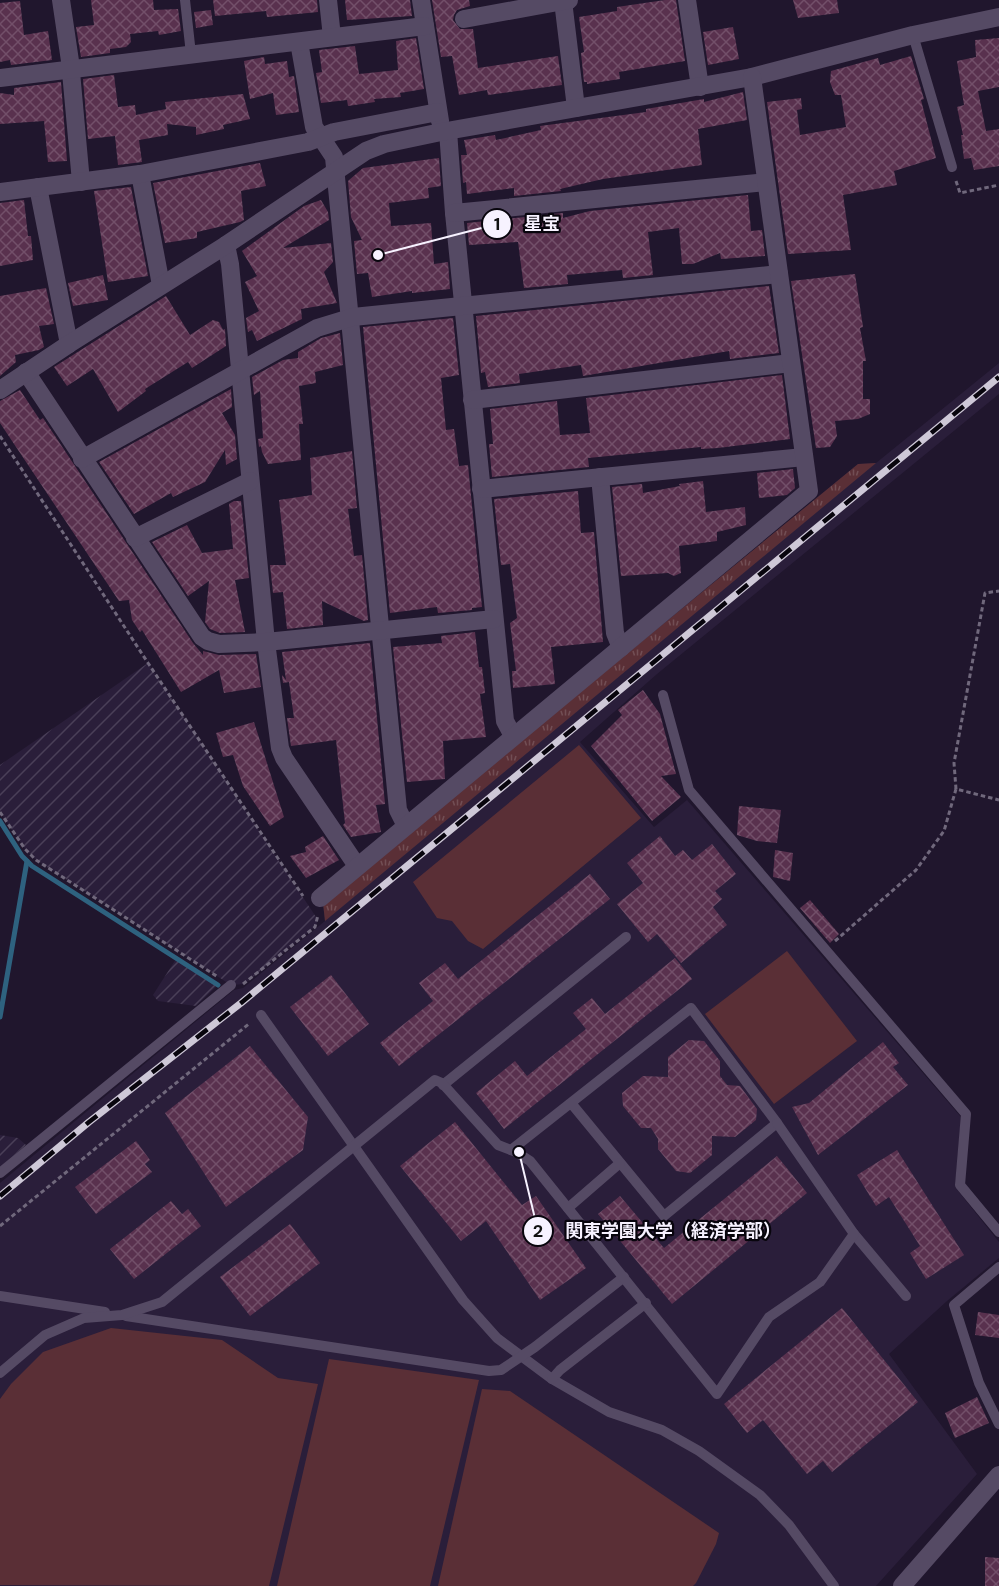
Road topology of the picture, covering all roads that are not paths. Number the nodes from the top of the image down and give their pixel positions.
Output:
1 (61, 0) edge
2 (185, 0) edge
3 (328, 0) edge
4 (421, 0) edge
5 (687, 0) edge
6 (566, 1) edge
7 (999, 17) edge
8 (464, 19) dead end
9 (424, 26) junction
10 (913, 35) junction
11 (332, 37) junction
12 (299, 42) junction
13 (191, 54) junction
14 (70, 70) junction
15 (752, 77) junction
16 (0, 78) edge
17 (700, 87) junction
18 (576, 108) junction
19 (438, 111) junction
20 (445, 131) junction
21 (321, 137) junction
22 (952, 167) road end
23 (336, 170) junction
24 (140, 174) junction
25 (81, 182) junction
26 (766, 182) junction
27 (38, 187) junction
28 (0, 192) edge
29 (454, 213) junction
30 (226, 245) junction
31 (779, 274) junction
32 (161, 285) junction
33 (463, 307) junction
34 (350, 318) junction
35 (69, 344) junction
36 (791, 363) junction
37 (241, 371) junction
38 (26, 372) junction
39 (0, 390) edge
40 (472, 400) junction
41 (804, 457) junction
42 (82, 459) junction
43 (600, 477) junction
44 (250, 481) junction
45 (481, 489) junction
46 (135, 538) junction
47 (494, 619) junction
48 (380, 630) junction
49 (266, 642) junction
50 (621, 648) junction
51 (663, 695) dead end
52 (513, 736) junction
53 (406, 826) junction
54 (357, 866) junction
55 (320, 898) road end
56 (626, 937) dead end
57 (231, 985) road end
58 (261, 1015) road end
59 (443, 1085) junction
60 (571, 1103) junction
61 (777, 1123) junction
62 (354, 1145) junction
63 (511, 1150) junction
64 (620, 1163) junction
65 (0, 1173) edge
66 (568, 1208) junction
67 (999, 1232) edge
68 (854, 1234) junction
69 (999, 1268) edge
70 (624, 1276) junction
71 (0, 1296) edge
72 (906, 1296) dead end
73 (646, 1303) junction
74 (123, 1315) junction
75 (522, 1356) junction
76 (0, 1372) edge
77 (552, 1379) junction
78 (999, 1424) edge
79 (999, 1475) edge
80 (834, 1586) edge
81 (902, 1586) edge

1 - 14 street
2 - 13 lane
3 - 11 street
4 - 9 street
5 - 17 street
6 - 8 street
6 - 18 street
7 - 10 street
9 - 11 street
9 - 19 street
10 - 15 street
10 - 22 lane
11 - 12 street
12 - 13 street
12 - 21 street
13 - 14 street
14 - 16 street
14 - 25 street
15 - 17 street
15 - 26 street
17 - 18 street
18 - 20 street
19 - 20 street
19 - 21 street
20 - 23 street
20 - 29 street
21 - 23 street
21 - 24 street
23 - 30 street
23 - 34 street
24 - 25 street
24 - 32 street
25 - 27 street
26 - 29 street
26 - 31 street
27 - 28 street
27 - 35 street
29 - 33 street
30 - 32 street
30 - 37 street
31 - 33 street
31 - 36 street
32 - 35 street
33 - 34 street
33 - 40 street
34 - 37 street
34 - 48 street
35 - 38 street
36 - 40 street
36 - 41 street
37 - 42 street
37 - 44 street
38 - 39 street
38 - 42 street
40 - 45 street
41 - 43 street
41 - 50 street
42 - 46 street
43 - 45 street
43 - 50 street
44 - 46 street
44 - 49 street
45 - 47 street
46 - 49 street
47 - 48 street
47 - 52 street
48 - 49 street
48 - 53 street
49 - 54 street
50 - 52 street
51 - 67 lane
52 - 53 street
53 - 54 street
54 - 55 street
56 - 59 lane
57 - 65 lane
58 - 62 lane
59 - 62 lane
59 - 63 lane
60 - 61 lane
60 - 63 lane
60 - 64 lane
61 - 64 lane
61 - 68 lane
62 - 74 lane
62 - 75 lane
63 - 66 lane
64 - 66 lane
66 - 70 lane
68 - 72 lane
68 - 73 lane
69 - 78 lane
70 - 73 lane
70 - 75 lane
71 - 74 lane
73 - 77 lane
74 - 75 lane
74 - 76 lane
75 - 77 lane
77 - 80 lane
79 - 81 street

